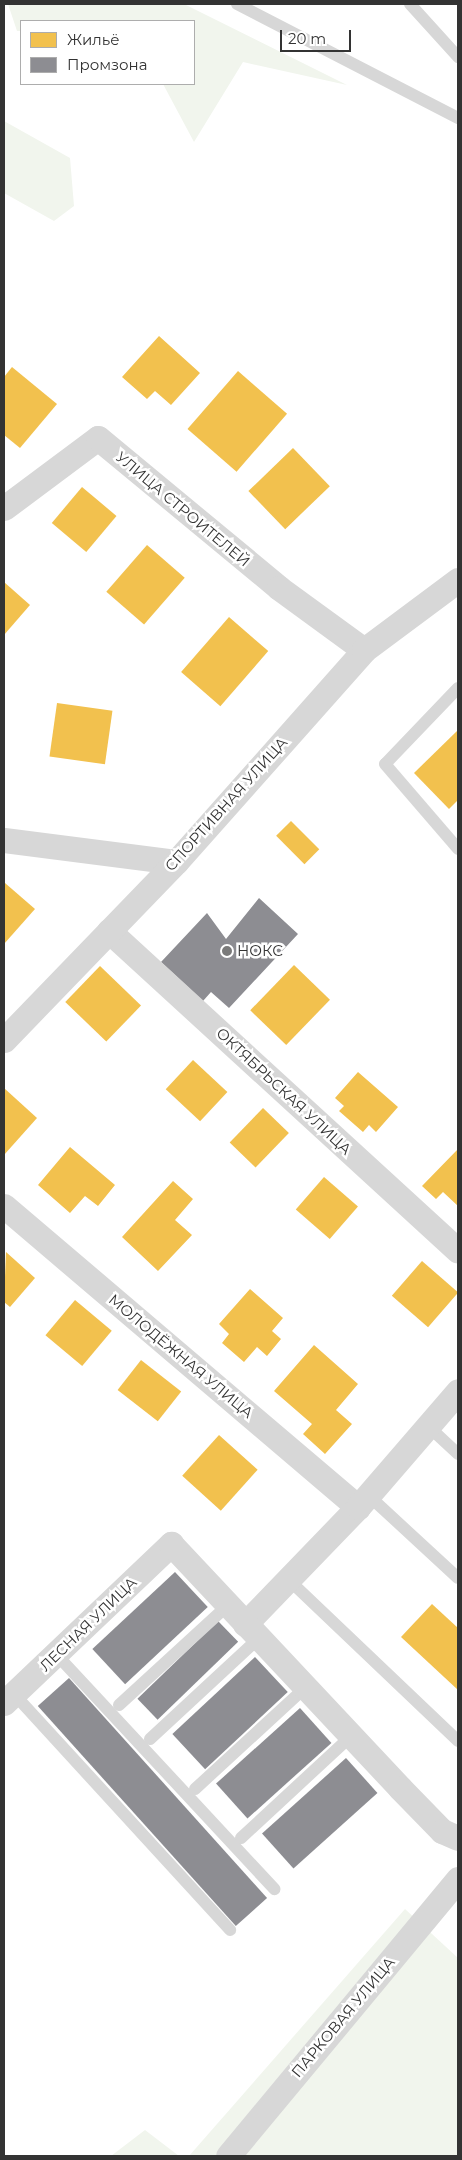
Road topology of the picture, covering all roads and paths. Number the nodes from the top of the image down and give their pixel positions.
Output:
1 (237, 4) edge
2 (410, 4) edge
3 (458, 57) edge
4 (458, 118) edge
5 (4, 508) edge
6 (458, 580) edge
7 (364, 650) junction
8 (458, 688) edge
9 (4, 840) edge
10 (458, 849) edge
11 (176, 862) junction
12 (109, 931) junction
13 (4, 1040) edge
14 (4, 1206) edge
15 (458, 1251) edge
16 (458, 1391) edge
17 (428, 1426) junction
18 (458, 1454) edge
19 (363, 1501) junction
20 (458, 1578) edge
21 (290, 1581) junction
22 (228, 1605) junction
23 (252, 1631) junction
24 (56, 1654) junction
25 (305, 1688) junction
26 (9, 1698) edge
27 (119, 1705) dead end
28 (351, 1736) junction
29 (150, 1739) dead end
30 (458, 1741) edge
31 (196, 1789) dead end
32 (241, 1838) dead end
33 (458, 1838) edge
34 (458, 1879) edge
35 (274, 1889) dead end
36 (230, 1930) dead end
37 (228, 2156) edge

1 - 4 lane
2 - 3 lane
5 - 7 street, УЛИЦА СТРОИТЕЛЕЙ
6 - 7 street, СПОРТИВНАЯ УЛИЦА
7 - 11 street, СПОРТИВНАЯ УЛИЦА
8 - 10 lane
9 - 11 street
11 - 12 street, СПОРТИВНАЯ УЛИЦА
12 - 13 street, СПОРТИВНАЯ УЛИЦА
12 - 15 street, ОКТЯБРЬСКАЯ УЛИЦА
14 - 19 street, МОЛОДЁЖНАЯ УЛИЦА
16 - 17 street
17 - 18 lane
17 - 19 street
19 - 20 lane
19 - 21 street
21 - 23 street
21 - 30 lane
22 - 23 street
22 - 24 street, ЛЕСНАЯ УЛИЦА
22 - 27 lane
23 - 25 street
23 - 29 lane
24 - 26 street, ЛЕСНАЯ УЛИЦА
24 - 35 lane
25 - 28 street
25 - 31 lane
26 - 36 lane
28 - 32 lane
28 - 33 street
34 - 37 street, ПАРКОВАЯ УЛИЦА

